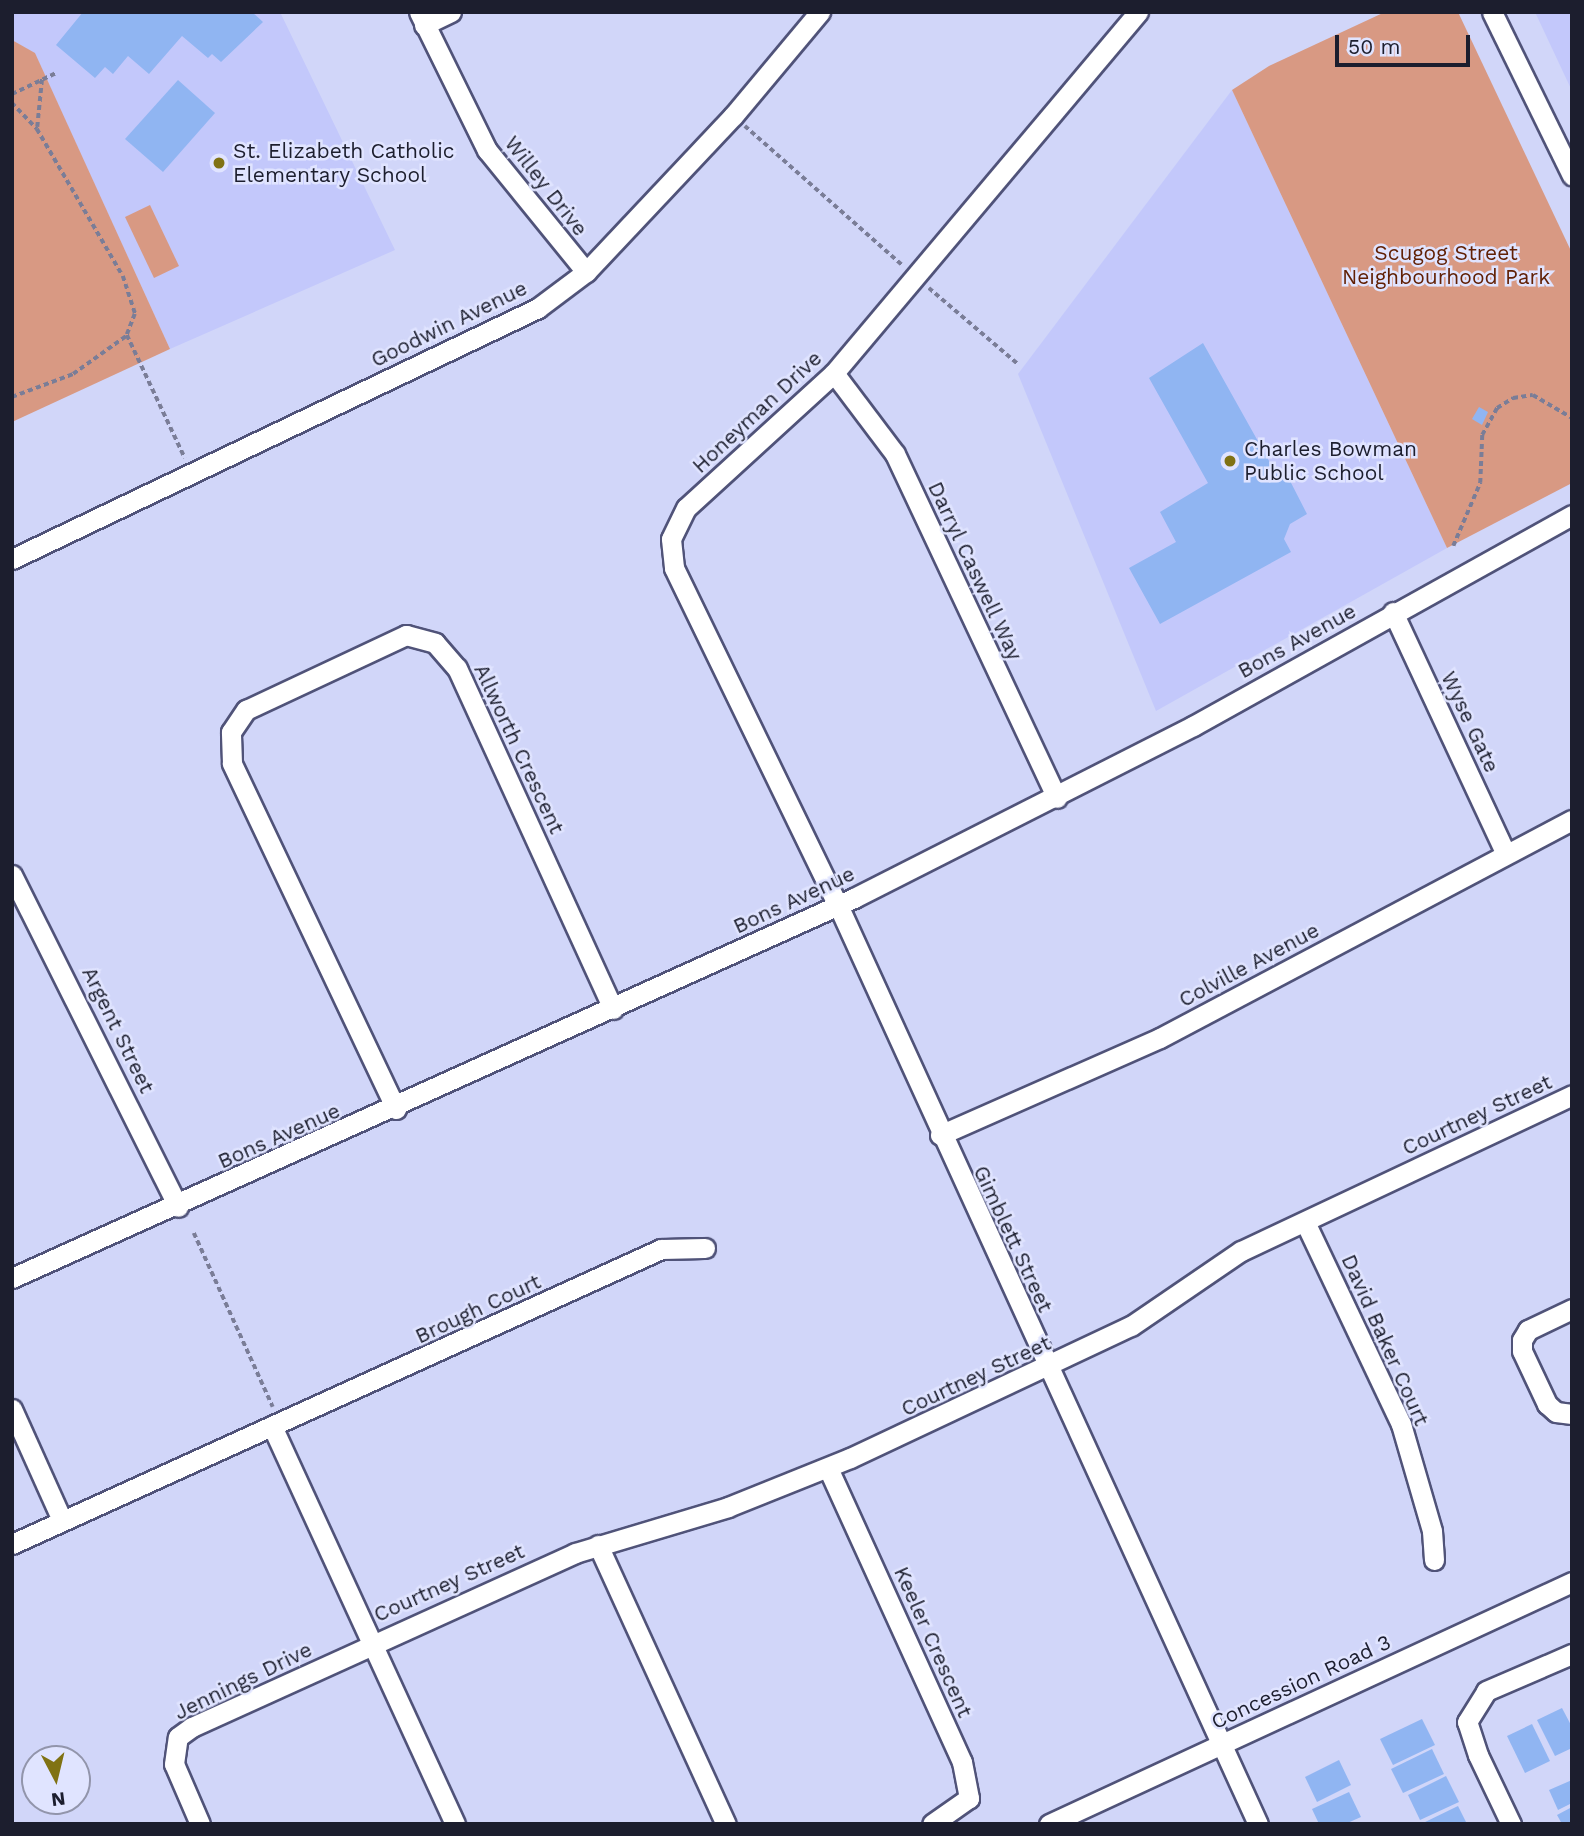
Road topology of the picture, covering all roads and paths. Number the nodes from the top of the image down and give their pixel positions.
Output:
1 (451, 12) edge
2 (820, 12) edge
3 (1138, 12) edge
4 (1492, 12) edge
5 (422, 18) edge
6 (56, 73) dead end
7 (42, 77) junction
8 (12, 94) edge
9 (12, 103) edge
10 (733, 116) junction
11 (37, 129) junction
12 (1572, 175) edge
13 (586, 272) junction
14 (915, 277) junction
15 (127, 335) junction
16 (1018, 364) dead end
17 (834, 373) junction
18 (12, 397) edge
19 (1572, 418) edge
20 (187, 463) dead end
21 (1572, 515) edge
22 (1453, 546) dead end
23 (12, 559) edge
24 (1394, 612) junction
25 (1057, 798) junction
26 (1572, 820) edge
27 (1505, 852) junction
28 (12, 875) edge
29 (838, 905) junction
30 (613, 1009) junction
31 (1572, 1096) edge
32 (396, 1109) junction
33 (940, 1135) junction
34 (178, 1207) junction
35 (1306, 1222) junction
36 (194, 1233) dead end
37 (705, 1248) dead end
38 (12, 1278) edge
39 (1572, 1309) edge
40 (1048, 1367) junction
41 (12, 1409) edge
42 (1572, 1413) edge
43 (272, 1426) junction
44 (828, 1468) junction
45 (62, 1520) junction
46 (12, 1544) edge
47 (597, 1545) junction
48 (1434, 1560) dead end
49 (1572, 1582) edge
50 (373, 1642) junction
51 (1572, 1654) edge
52 (1220, 1744) junction
53 (200, 1824) edge
54 (455, 1824) edge
55 (726, 1824) edge
56 (932, 1824) edge
57 (1049, 1824) edge
58 (1258, 1824) edge
59 (1511, 1824) edge

1 - 5 street
2 - 10 street, Goodwin Avenue
3 - 14 street, Honeyman Drive
4 - 12 street
5 - 13 street, Willey Drive
6 - 7 path
7 - 8 path
7 - 11 path
9 - 11 path
10 - 13 street, Goodwin Avenue
10 - 14 path
11 - 15 path
13 - 23 street, Goodwin Avenue
14 - 16 path
14 - 17 street, Honeyman Drive
15 - 18 path
15 - 20 path
17 - 25 street, Darryl Caswell Way
17 - 29 street, Honeyman Drive
19 - 22 path
21 - 24 street, Bons Avenue
24 - 25 street, Bons Avenue
24 - 27 street, Wyse Gate
25 - 29 street, Bons Avenue
26 - 27 street, Colville Avenue
27 - 33 street, Colville Avenue
28 - 34 street, Argent Street
29 - 30 street, Bons Avenue
29 - 33 street, Gimblett Street
30 - 32 street, Bons Avenue
30 - 32 street, Allworth Crescent
31 - 35 street, Courtney Street
32 - 34 street, Bons Avenue
33 - 40 street, Gimblett Street
34 - 38 street, Bons Avenue
35 - 40 street, Courtney Street
35 - 48 street, David Baker Court
36 - 43 path
37 - 43 street, Brough Court
39 - 42 street
40 - 44 street, Courtney Street
40 - 52 street, Gimblett Street
41 - 45 street
43 - 45 street
43 - 50 street
44 - 47 street, Courtney Street
44 - 56 street, Keeler Crescent
45 - 46 street
47 - 50 street, Courtney Street
47 - 55 street
49 - 52 street, Concession Road 3
50 - 53 street, Jennings Drive
50 - 54 street
51 - 59 street
52 - 57 street, Concession Road 3
52 - 58 street, Gimblett Street

